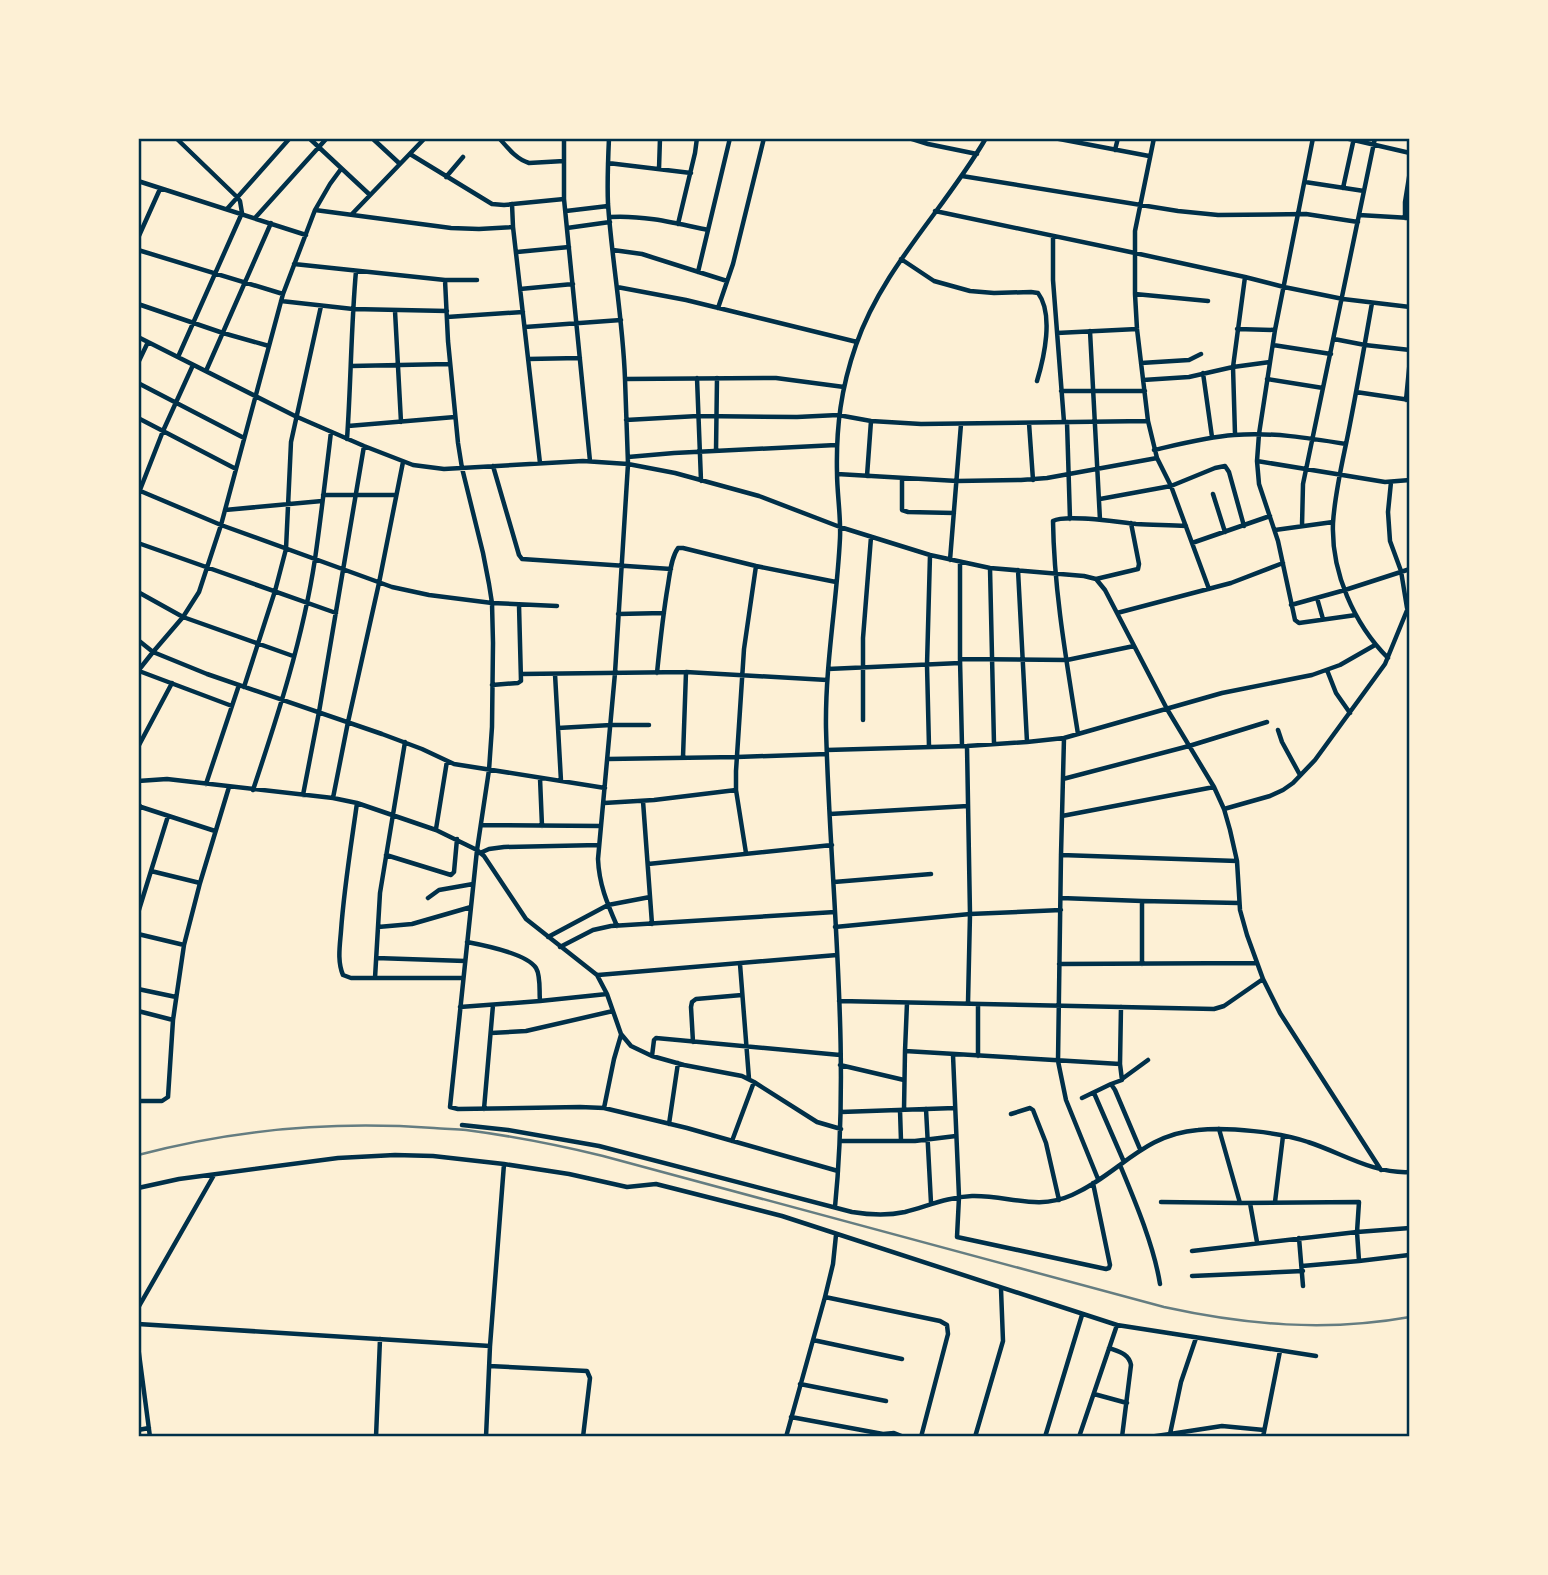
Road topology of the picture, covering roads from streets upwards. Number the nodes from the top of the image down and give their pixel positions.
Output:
1 (176, 138) edge
2 (290, 138) edge
3 (309, 138) edge
4 (327, 138) edge
5 (372, 138) edge
6 (425, 138) edge
7 (499, 138) edge
8 (564, 138) edge
9 (609, 138) edge
10 (660, 138) edge
11 (697, 138) edge
12 (730, 138) edge
13 (764, 138) edge
14 (909, 138) edge
15 (986, 138) edge
16 (1054, 138) edge
17 (1118, 138) edge
18 (1154, 138) edge
19 (1313, 138) edge
20 (1345, 138) edge
21 (1375, 138) edge
22 (1354, 139) edge
23 (1374, 145) junction
24 (319, 148) junction
25 (1115, 150) junction
26 (1410, 153) edge
27 (410, 154) junction
28 (976, 154) junction
29 (1149, 156) junction
30 (463, 157) dead end
31 (564, 161) junction
32 (608, 163) junction
33 (400, 164) junction
34 (341, 169) junction
35 (659, 169) junction
36 (1410, 171) edge
37 (691, 173) junction
38 (962, 176) junction
39 (446, 177) junction
40 (138, 181) edge
41 (1304, 182) junction
42 (1343, 188) junction
43 (160, 189) junction
44 (1364, 191) junction
45 (370, 195) junction
46 (237, 197) junction
47 (565, 199) junction
48 (512, 204) junction
49 (1139, 205) junction
50 (608, 206) junction
51 (227, 209) junction
52 (315, 210) junction
53 (566, 211) junction
54 (935, 211) junction
55 (242, 213) junction
56 (1298, 214) junction
57 (351, 215) junction
58 (1360, 215) junction
59 (256, 218) junction
60 (1408, 218) edge
61 (610, 219) junction
62 (1358, 222) junction
63 (271, 223) junction
64 (678, 224) junction
65 (513, 227) junction
66 (567, 228) junction
67 (708, 230) junction
68 (306, 235) junction
69 (1053, 236) junction
70 (138, 238) edge
71 (569, 247) junction
72 (138, 250) edge
73 (613, 250) junction
74 (517, 252) junction
75 (1135, 253) junction
76 (901, 258) junction
77 (294, 264) junction
78 (356, 271) junction
79 (698, 272) junction
80 (215, 273) junction
81 (1245, 276) junction
82 (445, 280) junction
83 (477, 280) dead end
84 (727, 281) junction
85 (246, 282) junction
86 (573, 284) junction
87 (617, 287) junction
88 (1284, 287) junction
89 (520, 289) junction
90 (284, 294) junction
91 (1135, 294) junction
92 (1343, 299) junction
93 (281, 301) junction
94 (1208, 301) dead end
95 (1372, 303) junction
96 (138, 304) edge
97 (321, 306) junction
98 (1410, 307) edge
99 (353, 309) junction
100 (718, 309) junction
101 (395, 311) junction
102 (523, 312) junction
103 (447, 314) junction
104 (622, 320) junction
105 (192, 322) junction
106 (577, 324) junction
107 (525, 327) junction
108 (1137, 329) junction
109 (1237, 329) junction
110 (1275, 330) junction
111 (1090, 331) junction
112 (223, 333) junction
113 (1057, 333) junction
114 (138, 337) edge
115 (1334, 338) junction
116 (148, 342) junction
117 (857, 342) junction
118 (1273, 345) junction
119 (1364, 345) junction
120 (269, 346) junction
121 (1410, 350) edge
122 (1201, 354) dead end
123 (1331, 354) junction
124 (178, 357) junction
125 (580, 358) junction
126 (528, 359) junction
127 (1410, 359) edge
128 (1141, 362) junction
129 (1270, 362) junction
130 (138, 363) edge
131 (449, 364) junction
132 (193, 365) junction
133 (398, 365) junction
134 (351, 366) junction
135 (1233, 367) junction
136 (206, 371) junction
137 (1203, 373) junction
138 (697, 378) junction
139 (717, 378) junction
140 (625, 379) junction
141 (1267, 379) junction
142 (1143, 380) junction
143 (1037, 381) dead end
144 (138, 383) edge
145 (844, 387) junction
146 (1323, 388) junction
147 (1061, 391) junction
148 (1093, 391) junction
149 (1145, 391) junction
150 (1356, 392) junction
151 (255, 397) junction
152 (1408, 400) edge
153 (177, 403) junction
154 (838, 415) junction
155 (295, 416) junction
156 (698, 416) junction
157 (716, 416) junction
158 (455, 417) junction
159 (138, 418) edge
160 (626, 419) junction
161 (871, 421) junction
162 (1148, 421) junction
163 (401, 422) junction
164 (1065, 422) junction
165 (1095, 422) junction
166 (1029, 423) junction
167 (961, 424) junction
168 (348, 426) junction
169 (163, 431) junction
170 (331, 432) junction
171 (1259, 434) junction
172 (1235, 435) junction
173 (1212, 437) junction
174 (244, 438) junction
175 (347, 439) junction
176 (1312, 439) junction
177 (1346, 444) junction
178 (837, 445) junction
179 (364, 446) junction
180 (1154, 450) junction
181 (716, 451) junction
182 (700, 452) junction
183 (1157, 458) junction
184 (628, 460) junction
185 (403, 461) junction
186 (590, 461) junction
187 (1256, 461) junction
188 (540, 463) junction
189 (493, 466) junction
190 (462, 468) junction
191 (1098, 468) junction
192 (236, 469) junction
193 (1307, 469) junction
194 (837, 474) junction
195 (1070, 474) junction
196 (1341, 475) junction
197 (867, 476) junction
198 (902, 478) junction
199 (1033, 480) junction
200 (1410, 480) edge
201 (701, 481) junction
202 (957, 481) junction
203 (1391, 482) junction
204 (1171, 486) junction
205 (139, 492) edge
206 (1213, 494) dead end
207 (356, 495) junction
208 (396, 495) junction
209 (323, 498) junction
210 (1100, 499) junction
211 (287, 504) junction
212 (225, 510) junction
213 (954, 513) junction
214 (1270, 516) junction
215 (1070, 519) junction
216 (1100, 520) junction
217 (1333, 522) junction
218 (1131, 523) junction
219 (221, 525) junction
220 (1186, 526) junction
221 (1244, 526) junction
222 (1302, 526) junction
223 (840, 527) junction
224 (1275, 530) junction
225 (1225, 532) junction
226 (871, 537) junction
227 (138, 543) edge
228 (1192, 543) junction
229 (286, 548) junction
230 (930, 555) junction
231 (315, 559) junction
232 (950, 560) junction
233 (960, 562) junction
234 (1283, 563) junction
235 (622, 564) junction
236 (756, 566) junction
237 (207, 567) junction
238 (990, 568) junction
239 (671, 569) junction
240 (1410, 569) edge
241 (344, 570) junction
242 (1018, 570) junction
243 (1401, 571) junction
244 (1057, 573) junction
245 (1096, 579) junction
246 (835, 582) junction
247 (379, 583) junction
248 (1209, 589) junction
249 (1345, 590) junction
250 (275, 591) junction
251 (138, 592) edge
252 (1317, 598) junction
253 (306, 602) junction
254 (492, 603) junction
255 (519, 605) junction
256 (1291, 605) junction
257 (557, 606) dead end
258 (1409, 606) edge
259 (1117, 612) junction
260 (336, 613) junction
261 (618, 614) junction
262 (664, 614) junction
263 (1356, 615) junction
264 (183, 617) junction
265 (1323, 619) junction
266 (138, 640) edge
267 (259, 644) junction
268 (1375, 645) junction
269 (1134, 646) junction
270 (153, 652) junction
271 (293, 656) junction
272 (1388, 658) junction
273 (992, 659) junction
274 (1022, 660) junction
275 (1067, 660) junction
276 (960, 661) junction
277 (927, 664) junction
278 (863, 667) junction
279 (828, 669) junction
280 (1327, 670) junction
281 (138, 671) edge
282 (686, 672) junction
283 (615, 673) junction
284 (657, 673) junction
285 (521, 674) junction
286 (555, 674) junction
287 (742, 675) junction
288 (827, 680) junction
289 (172, 683) junction
290 (492, 685) junction
291 (242, 686) junction
292 (283, 700) junction
293 (232, 706) junction
294 (1167, 709) junction
295 (319, 712) junction
296 (1350, 713) junction
297 (863, 720) dead end
298 (348, 722) junction
299 (1267, 722) dead end
300 (611, 724) junction
301 (649, 725) dead end
302 (558, 728) junction
303 (1278, 730) dead end
304 (1078, 734) junction
305 (1064, 738) junction
306 (405, 742) junction
307 (1027, 742) junction
308 (994, 744) junction
309 (965, 746) junction
310 (1189, 746) junction
311 (138, 747) edge
312 (929, 747) junction
313 (827, 752) junction
314 (683, 757) junction
315 (737, 757) junction
316 (608, 759) junction
317 (447, 761) junction
318 (489, 769) junction
319 (1300, 775) junction
320 (540, 778) junction
321 (1063, 779) junction
322 (138, 781) edge
323 (561, 781) junction
324 (206, 784) junction
325 (229, 787) junction
326 (1214, 787) junction
327 (605, 788) junction
328 (253, 790) junction
329 (736, 790) junction
330 (303, 795) junction
331 (333, 799) junction
332 (643, 801) junction
333 (357, 803) junction
334 (604, 803) junction
335 (139, 806) edge
336 (968, 806) junction
337 (1224, 809) junction
338 (138, 813) edge
339 (830, 814) junction
340 (394, 815) junction
341 (168, 816) junction
342 (1062, 816) junction
343 (481, 825) junction
344 (542, 826) junction
345 (601, 826) junction
346 (436, 830) junction
347 (215, 831) junction
348 (457, 839) junction
349 (599, 845) junction
350 (832, 845) junction
351 (478, 851) junction
352 (746, 853) junction
353 (386, 855) junction
354 (1061, 855) junction
355 (1237, 861) junction
356 (648, 864) junction
357 (151, 871) junction
358 (931, 874) dead end
359 (834, 882) junction
360 (200, 883) junction
361 (473, 884) junction
362 (650, 897) junction
363 (428, 898) dead end
364 (1061, 898) junction
365 (1142, 901) junction
366 (1239, 903) junction
367 (608, 905) junction
368 (471, 907) junction
369 (1061, 910) junction
370 (835, 912) junction
371 (138, 913) edge
372 (970, 914) junction
373 (652, 924) junction
374 (617, 926) junction
375 (378, 927) junction
376 (835, 927) junction
377 (138, 934) edge
378 (548, 937) junction
379 (467, 942) junction
380 (184, 945) junction
381 (560, 947) junction
382 (837, 955) junction
383 (376, 958) junction
384 (465, 961) junction
385 (740, 964) junction
386 (1059, 964) junction
387 (1142, 964) junction
388 (1257, 964) junction
389 (597, 975) junction
390 (374, 978) junction
391 (463, 978) junction
392 (1263, 979) junction
393 (138, 989) edge
394 (607, 994) junction
395 (742, 995) junction
396 (176, 996) junction
397 (540, 1001) junction
398 (839, 1001) junction
399 (907, 1003) junction
400 (968, 1003) junction
401 (493, 1004) junction
402 (978, 1004) junction
403 (1058, 1006) junction
404 (460, 1007) junction
405 (1121, 1007) junction
406 (138, 1011) edge
407 (613, 1011) junction
408 (173, 1020) junction
409 (491, 1034) junction
410 (621, 1034) junction
411 (693, 1042) junction
412 (747, 1047) junction
413 (905, 1051) junction
414 (840, 1055) junction
415 (953, 1055) junction
416 (652, 1056) junction
417 (978, 1056) junction
418 (1058, 1060) junction
419 (1147, 1060) dead end
420 (678, 1063) junction
421 (1120, 1064) junction
422 (840, 1065) junction
423 (1122, 1079) junction
424 (751, 1080) junction
425 (904, 1080) junction
426 (1111, 1084) junction
427 (1094, 1093) junction
428 (138, 1095) edge
429 (1082, 1098) dead end
430 (138, 1101) edge
431 (146, 1101) junction
432 (604, 1108) junction
433 (955, 1108) junction
434 (484, 1109) junction
435 (926, 1109) junction
436 (902, 1110) junction
437 (841, 1112) junction
438 (1011, 1114) dead end
439 (669, 1124) junction
440 (462, 1125) dead end
441 (841, 1129) junction
442 (1219, 1129) junction
443 (956, 1136) junction
444 (1283, 1136) junction
445 (927, 1140) junction
446 (732, 1141) junction
447 (840, 1141) junction
448 (901, 1141) junction
449 (1140, 1149) junction
450 (504, 1164) junction
451 (1122, 1164) junction
452 (1381, 1170) junction
453 (838, 1171) junction
454 (1410, 1172) edge
455 (214, 1174) junction
456 (1096, 1181) junction
457 (138, 1188) edge
458 (959, 1197) junction
459 (1059, 1200) junction
460 (1161, 1202) dead end
461 (1275, 1202) junction
462 (931, 1203) junction
463 (1240, 1203) junction
464 (1250, 1203) junction
465 (835, 1207) junction
466 (1410, 1228) edge
467 (1357, 1232) junction
468 (836, 1235) junction
469 (1299, 1238) junction
470 (1257, 1242) junction
471 (1192, 1251) dead end
472 (1409, 1255) edge
473 (1359, 1261) junction
474 (1303, 1268) junction
475 (1192, 1276) dead end
476 (1160, 1284) dead end
477 (1303, 1286) dead end
478 (1001, 1289) junction
479 (825, 1297) junction
480 (138, 1308) edge
481 (1082, 1315) junction
482 (138, 1324) edge
483 (1117, 1325) junction
484 (1196, 1338) junction
485 (380, 1339) junction
486 (813, 1340) junction
487 (138, 1346) edge
488 (489, 1346) junction
489 (1109, 1348) junction
490 (1280, 1351) junction
491 (1316, 1356) dead end
492 (902, 1359) dead end
493 (489, 1366) junction
494 (800, 1384) junction
495 (1094, 1394) junction
496 (886, 1401) dead end
497 (1127, 1404) junction
498 (791, 1418) junction
499 (149, 1428) junction
500 (138, 1430) edge
501 (1264, 1430) junction
502 (1170, 1436) edge
503 (150, 1437) edge
504 (376, 1437) edge
505 (486, 1437) edge
506 (583, 1437) edge
507 (786, 1437) edge
508 (904, 1437) edge
509 (920, 1437) edge
510 (975, 1437) edge
511 (1045, 1437) edge
512 (1079, 1437) edge
513 (1122, 1437) edge
514 (1149, 1437) edge
515 (1262, 1437) edge

1 - 46 street
2 - 46 street
3 - 24 street
4 - 24 street
5 - 33 street
6 - 27 street
7 - 31 street
8 - 31 street
9 - 32 street
10 - 35 street
11 - 37 street
12 - 67 street
13 - 84 street
14 - 28 street
15 - 28 street
16 - 25 street
17 - 25 street
18 - 29 street
19 - 41 street
20 - 22 street
21 - 23 street
22 - 23 street
22 - 42 street
23 - 26 street
23 - 44 street
24 - 34 street
24 - 59 street
25 - 29 street
27 - 33 street
27 - 39 street
28 - 38 street
29 - 49 street
30 - 39 street
31 - 47 street
32 - 35 street
32 - 50 street
33 - 45 street
34 - 45 street
34 - 52 street
35 - 37 street
36 - 60 street
37 - 64 street
38 - 49 street
38 - 54 street
39 - 48 street
40 - 43 street
41 - 42 street
41 - 56 street
42 - 44 street
43 - 51 street
43 - 70 street
44 - 58 street
45 - 57 street
46 - 51 street
46 - 55 street
47 - 48 street
47 - 53 street
48 - 65 street
49 - 56 street
49 - 75 street
50 - 53 street
50 - 61 street
51 - 55 street
52 - 57 street
52 - 68 street
53 - 66 street
54 - 69 street
54 - 76 street
55 - 59 street
55 - 80 street
56 - 62 street
56 - 88 street
57 - 65 street
58 - 60 street
58 - 62 street
59 - 63 street
61 - 64 street
61 - 66 street
61 - 73 street
62 - 92 street
63 - 68 street
63 - 85 street
64 - 67 street
65 - 74 street
66 - 71 street
67 - 79 street
68 - 77 street
69 - 75 street
69 - 113 street
71 - 74 street
71 - 86 street
72 - 80 street
73 - 79 street
73 - 87 street
74 - 89 street
75 - 81 street
75 - 91 street
76 - 117 street
76 - 143 street
77 - 78 street
77 - 90 street
78 - 82 street
78 - 99 street
79 - 84 street
80 - 85 street
80 - 105 street
81 - 88 street
81 - 109 street
82 - 83 street
82 - 103 street
84 - 100 street
85 - 90 street
85 - 112 street
86 - 89 street
86 - 106 street
87 - 100 street
87 - 104 street
88 - 92 street
88 - 110 street
89 - 102 street
90 - 93 street
91 - 94 street
91 - 108 street
92 - 95 street
92 - 115 street
93 - 97 street
93 - 120 street
95 - 98 street
95 - 119 street
96 - 105 street
97 - 99 street
97 - 155 street
99 - 101 street
99 - 134 street
100 - 117 street
101 - 103 street
101 - 133 street
102 - 103 street
102 - 107 street
103 - 131 street
104 - 106 street
104 - 140 street
105 - 112 street
105 - 124 street
106 - 107 street
106 - 125 street
107 - 126 street
108 - 111 street
108 - 128 street
109 - 110 street
109 - 135 street
110 - 118 street
111 - 113 street
111 - 148 street
112 - 120 street
112 - 136 street
113 - 147 street
114 - 116 street
115 - 119 street
115 - 123 street
116 - 124 street
116 - 130 street
117 - 145 street
118 - 123 street
118 - 129 street
119 - 121 street
119 - 150 street
120 - 151 street
122 - 128 street
123 - 146 street
124 - 132 street
125 - 126 street
125 - 186 street
126 - 188 street
127 - 152 street
128 - 142 street
129 - 135 street
129 - 141 street
131 - 133 street
131 - 158 street
132 - 136 street
132 - 153 street
133 - 134 street
133 - 163 street
134 - 168 street
135 - 137 street
135 - 172 street
136 - 151 street
137 - 142 street
137 - 173 street
138 - 139 street
138 - 140 street
138 - 156 street
139 - 145 street
139 - 157 street
140 - 160 street
141 - 146 street
141 - 171 street
142 - 149 street
144 - 153 street
145 - 154 street
146 - 176 street
147 - 148 street
147 - 164 street
148 - 149 street
148 - 165 street
149 - 162 street
150 - 152 street
150 - 177 street
151 - 155 street
151 - 174 street
153 - 169 street
153 - 174 street
154 - 157 street
154 - 161 street
154 - 178 street
155 - 170 street
155 - 211 street
156 - 157 street
156 - 160 street
156 - 182 street
157 - 181 street
158 - 163 street
158 - 190 street
159 - 169 street
160 - 184 street
161 - 167 street
161 - 197 street
162 - 165 street
162 - 180 street
163 - 168 street
164 - 165 street
164 - 166 street
164 - 195 street
165 - 191 street
166 - 167 street
166 - 199 street
167 - 202 street
168 - 175 street
169 - 192 street
169 - 205 street
170 - 175 street
170 - 209 street
171 - 172 street
171 - 176 street
171 - 187 street
172 - 173 street
173 - 180 street
174 - 192 street
175 - 179 street
176 - 177 street
176 - 193 street
177 - 196 street
178 - 181 street
178 - 194 street
179 - 185 street
179 - 207 street
180 - 183 street
181 - 182 street
182 - 184 street
182 - 201 street
183 - 191 street
183 - 204 street
184 - 186 street
184 - 201 street
184 - 235 street
185 - 190 street
185 - 208 street
186 - 188 street
187 - 193 street
187 - 214 street
188 - 189 street
189 - 190 street
189 - 235 street
190 - 254 street
191 - 195 street
191 - 210 street
192 - 212 street
193 - 196 street
193 - 222 street
194 - 197 street
194 - 223 street
195 - 199 street
195 - 215 street
196 - 203 street
196 - 217 street
197 - 198 street
198 - 202 street
198 - 213 street
199 - 202 street
200 - 203 street
201 - 223 street
202 - 213 street
203 - 243 street
204 - 210 street
204 - 220 street
204 - 221 street
205 - 219 street
206 - 225 street
207 - 208 street
207 - 209 street
207 - 241 street
208 - 247 street
209 - 211 street
209 - 231 street
210 - 216 street
211 - 212 street
211 - 229 street
212 - 219 street
213 - 232 street
214 - 221 street
214 - 224 street
215 - 216 street
215 - 244 street
216 - 218 street
217 - 222 street
217 - 249 street
218 - 220 street
218 - 245 street
219 - 229 street
219 - 237 street
220 - 228 street
221 - 225 street
222 - 224 street
223 - 226 street
223 - 246 street
224 - 234 street
225 - 228 street
226 - 230 street
226 - 278 street
227 - 237 street
228 - 248 street
229 - 231 street
229 - 250 street
230 - 232 street
230 - 277 street
231 - 241 street
231 - 253 street
232 - 233 street
233 - 238 street
233 - 276 street
234 - 248 street
234 - 256 street
235 - 239 street
235 - 261 street
236 - 239 street
236 - 246 street
236 - 287 street
237 - 250 street
237 - 264 street
238 - 242 street
238 - 273 street
239 - 262 street
240 - 243 street
241 - 247 street
241 - 260 street
242 - 244 street
242 - 274 street
243 - 249 street
243 - 258 street
244 - 245 street
244 - 275 street
245 - 259 street
246 - 279 street
247 - 254 street
247 - 298 street
248 - 259 street
249 - 252 street
249 - 263 street
250 - 253 street
250 - 267 street
251 - 264 street
252 - 256 street
252 - 265 street
253 - 260 street
253 - 271 street
254 - 255 street
254 - 290 street
255 - 257 street
255 - 285 street
256 - 265 street
258 - 272 street
259 - 269 street
260 - 295 street
261 - 262 street
261 - 283 street
262 - 284 street
263 - 265 street
263 - 268 street
264 - 267 street
264 - 270 street
266 - 270 street
267 - 271 street
267 - 291 street
268 - 272 street
268 - 280 street
269 - 275 street
269 - 294 street
270 - 281 street
270 - 291 street
271 - 292 street
272 - 296 street
273 - 274 street
273 - 276 street
273 - 308 street
274 - 275 street
274 - 307 street
275 - 304 street
276 - 277 street
276 - 309 street
277 - 278 street
277 - 312 street
278 - 279 street
278 - 297 street
279 - 288 street
280 - 294 street
280 - 296 street
281 - 289 street
282 - 284 street
282 - 287 street
282 - 314 street
283 - 284 street
283 - 286 street
283 - 300 street
285 - 286 street
285 - 290 street
286 - 302 street
287 - 288 street
287 - 315 street
288 - 313 street
289 - 293 street
289 - 311 street
290 - 318 street
291 - 292 street
291 - 293 street
292 - 295 street
292 - 328 street
293 - 324 street
294 - 304 street
294 - 310 street
295 - 298 street
295 - 330 street
296 - 319 street
298 - 306 street
298 - 331 street
299 - 310 street
300 - 301 street
300 - 302 street
300 - 316 street
302 - 323 street
303 - 319 street
304 - 305 street
305 - 307 street
305 - 321 street
306 - 317 street
306 - 340 street
307 - 308 street
308 - 309 street
309 - 312 street
309 - 336 street
310 - 321 street
310 - 326 street
312 - 313 street
313 - 315 street
313 - 339 street
314 - 315 street
314 - 316 street
315 - 329 street
316 - 327 street
317 - 318 street
317 - 346 street
318 - 320 street
318 - 343 street
319 - 337 street
320 - 323 street
320 - 344 street
321 - 342 street
322 - 324 street
323 - 327 street
324 - 325 street
325 - 328 street
325 - 347 street
326 - 337 street
326 - 342 street
327 - 334 street
328 - 330 street
329 - 332 street
329 - 352 street
330 - 331 street
331 - 333 street
332 - 334 street
332 - 356 street
333 - 340 street
333 - 390 street
334 - 345 street
335 - 338 street
335 - 341 street
336 - 339 street
336 - 372 street
337 - 355 street
339 - 350 street
340 - 346 street
340 - 353 street
341 - 347 street
341 - 357 street
342 - 354 street
343 - 344 street
343 - 351 street
344 - 345 street
345 - 349 street
346 - 348 street
347 - 360 street
348 - 351 street
348 - 353 street
349 - 351 street
349 - 367 street
350 - 352 street
350 - 359 street
351 - 361 street
351 - 378 street
352 - 356 street
353 - 375 street
354 - 355 street
354 - 364 street
355 - 366 street
356 - 362 street
357 - 360 street
357 - 371 street
358 - 359 street
359 - 370 street
360 - 380 street
361 - 363 street
361 - 368 street
362 - 367 street
362 - 373 street
364 - 365 street
364 - 369 street
365 - 366 street
365 - 387 street
366 - 388 street
367 - 374 street
367 - 378 street
368 - 375 street
368 - 379 street
369 - 372 street
369 - 386 street
370 - 373 street
370 - 376 street
372 - 376 street
372 - 400 street
373 - 374 street
374 - 381 street
375 - 383 street
376 - 382 street
377 - 380 street
378 - 381 street
379 - 384 street
379 - 397 street
380 - 396 street
381 - 389 street
382 - 385 street
382 - 398 street
383 - 384 street
383 - 390 street
384 - 391 street
385 - 389 street
385 - 395 street
386 - 387 street
386 - 403 street
387 - 388 street
388 - 392 street
389 - 394 street
390 - 391 street
391 - 404 street
392 - 405 street
392 - 452 street
393 - 396 street
394 - 397 street
394 - 407 street
395 - 411 street
395 - 412 street
396 - 408 street
397 - 401 street
398 - 399 street
398 - 414 street
399 - 400 street
399 - 413 street
400 - 402 street
401 - 404 street
401 - 409 street
402 - 403 street
402 - 417 street
403 - 405 street
403 - 418 street
404 - 434 street
405 - 421 street
406 - 408 street
407 - 409 street
407 - 410 street
408 - 431 street
409 - 434 street
410 - 416 street
410 - 432 street
411 - 412 street
411 - 416 street
412 - 414 street
412 - 424 street
413 - 415 street
413 - 425 street
414 - 422 street
415 - 417 street
415 - 433 street
416 - 420 street
417 - 418 street
418 - 421 street
418 - 456 street
419 - 423 street
420 - 424 street
420 - 439 street
421 - 423 street
422 - 425 street
422 - 437 street
423 - 426 street
424 - 441 street
424 - 446 street
425 - 436 street
426 - 427 street
426 - 449 street
427 - 429 street
427 - 451 street
428 - 431 street
430 - 431 street
432 - 434 street
432 - 439 street
433 - 435 street
433 - 443 street
435 - 436 street
435 - 445 street
436 - 437 street
436 - 448 street
437 - 441 street
438 - 459 street
439 - 446 street
440 - 465 street
441 - 447 street
442 - 444 street
442 - 449 street
442 - 463 street
443 - 445 street
443 - 458 street
444 - 452 street
444 - 461 street
445 - 448 street
445 - 462 street
446 - 453 street
447 - 448 street
447 - 453 street
449 - 451 street
450 - 455 street
450 - 468 street
450 - 488 street
451 - 456 street
451 - 476 street
452 - 454 street
453 - 465 street
455 - 457 street
455 - 480 street
456 - 458 street
456 - 459 street
458 - 459 street
458 - 462 street
460 - 463 street
461 - 464 street
461 - 467 street
462 - 465 street
463 - 464 street
464 - 470 street
466 - 467 street
467 - 469 street
467 - 473 street
468 - 478 street
468 - 479 street
469 - 470 street
469 - 474 street
470 - 471 street
472 - 473 street
473 - 474 street
474 - 475 street
474 - 477 street
478 - 481 street
478 - 510 street
479 - 486 street
479 - 509 street
481 - 483 street
481 - 511 street
482 - 485 street
483 - 484 street
483 - 489 street
484 - 490 street
484 - 502 street
485 - 488 street
485 - 504 street
486 - 492 street
486 - 494 street
487 - 499 street
488 - 493 street
489 - 495 street
489 - 497 street
490 - 491 street
490 - 501 street
493 - 505 street
493 - 506 street
494 - 496 street
494 - 498 street
495 - 497 street
495 - 512 street
497 - 513 street
498 - 507 street
498 - 508 street
499 - 500 street
499 - 503 street
501 - 502 street
501 - 515 street
502 - 514 street

